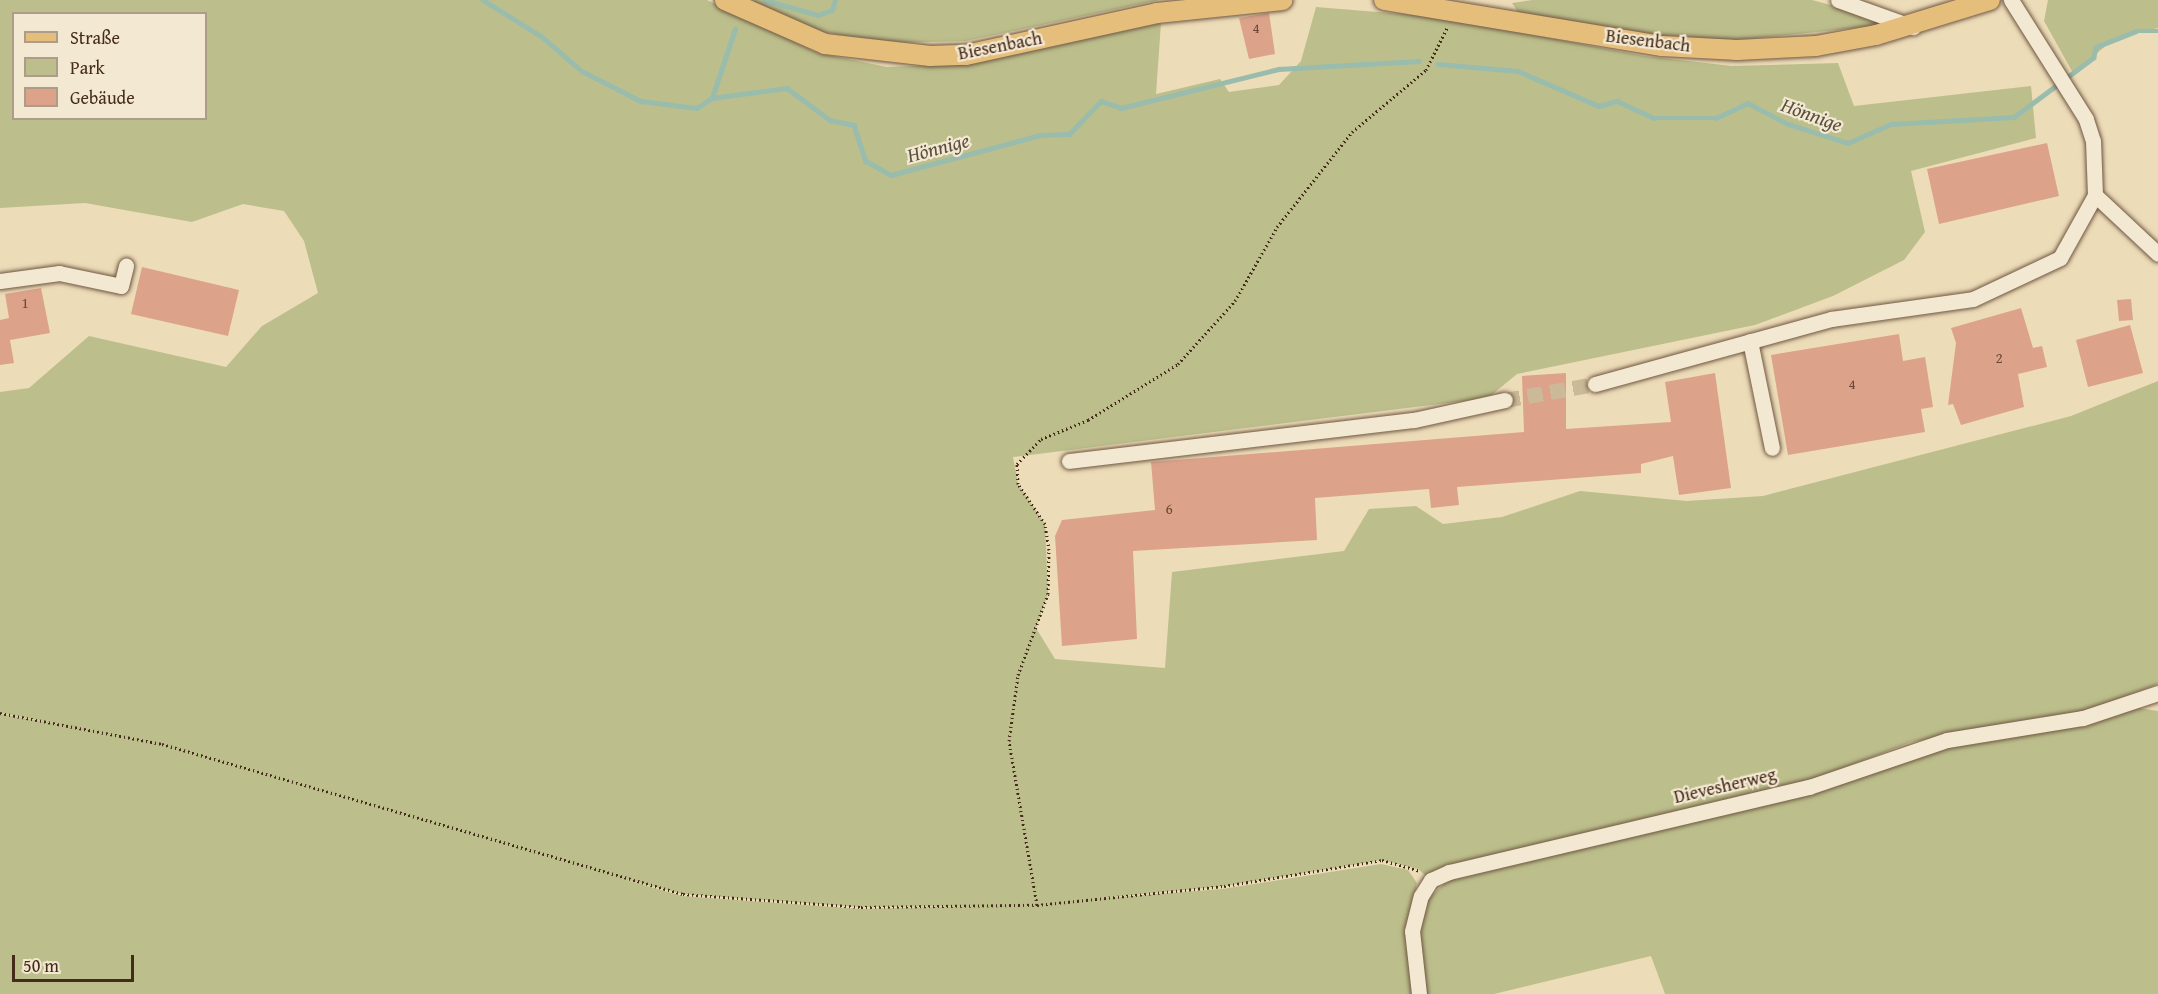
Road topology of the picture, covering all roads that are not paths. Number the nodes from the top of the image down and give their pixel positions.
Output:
1 (725, 0) edge
2 (1282, 0) edge
3 (1384, 0) edge
4 (1838, 0) edge
5 (1990, 0) edge
6 (2011, 0) edge
7 (1913, 27) junction
8 (2095, 195) junction
9 (2158, 254) edge
10 (126, 266) dead end
11 (0, 281) edge
12 (1750, 341) junction
13 (1595, 384) tunnel mouth
14 (1505, 400) tunnel mouth
15 (1772, 448) dead end
16 (1070, 461) dead end
17 (2158, 693) edge
18 (1419, 994) edge

1 - 2 main road, Biesenbach
3 - 7 main road, Biesenbach
4 - 7 street
5 - 7 main road, Biesenbach
6 - 8 street
8 - 9 street
8 - 12 street
10 - 11 street
12 - 13 street
12 - 15 street
14 - 16 street
17 - 18 street, Dievesherweg

